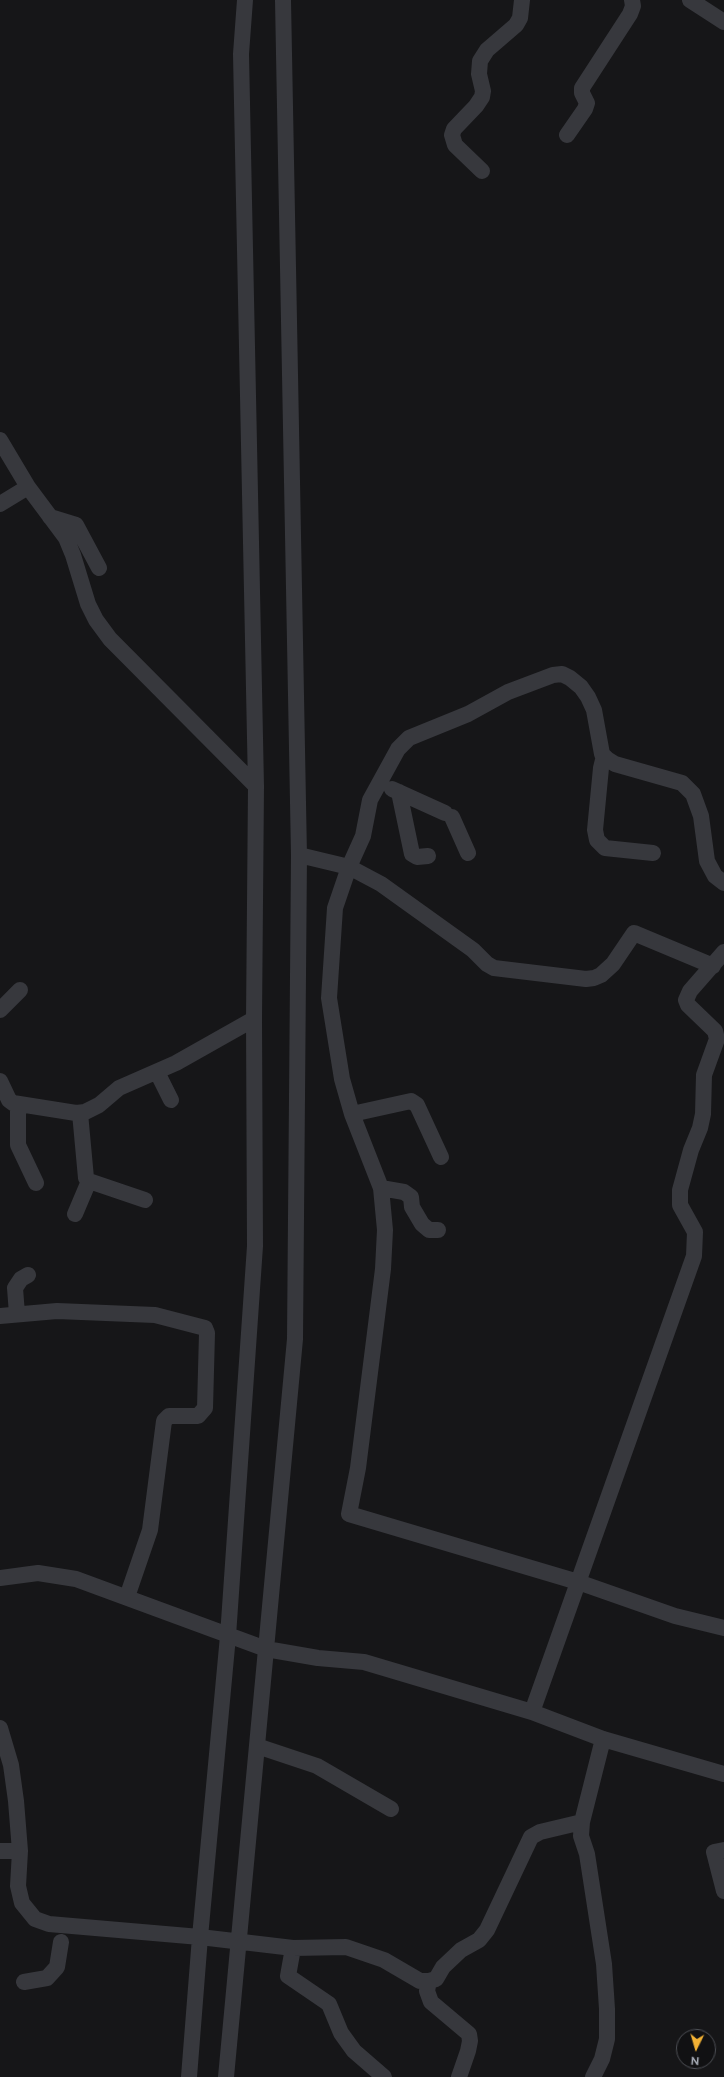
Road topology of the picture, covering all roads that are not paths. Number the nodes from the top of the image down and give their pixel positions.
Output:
1 (245, 0) edge
2 (283, 0) edge
3 (522, 0) edge
4 (632, 0) edge
5 (690, 0) edge
6 (724, 22) edge
7 (567, 134) dead end
8 (482, 171) dead end
9 (0, 440) edge
10 (28, 487) junction
11 (0, 504) edge
12 (50, 517) junction
13 (99, 568) dead end
14 (604, 756) junction
15 (379, 783) junction
16 (256, 786) junction
17 (399, 792) junction
18 (468, 853) dead end
19 (653, 853) dead end
20 (299, 855) junction
21 (428, 856) dead end
22 (349, 867) junction
23 (724, 883) edge
24 (724, 952) edge
25 (712, 966) junction
26 (20, 990) dead end
27 (0, 1010) edge
28 (254, 1019) junction
29 (157, 1072) junction
30 (0, 1081) edge
31 (171, 1100) dead end
32 (18, 1104) junction
33 (80, 1113) junction
34 (352, 1114) junction
35 (441, 1158) dead end
36 (89, 1181) junction
37 (36, 1183) dead end
38 (381, 1188) junction
39 (145, 1200) dead end
40 (75, 1214) dead end
41 (438, 1230) dead end
42 (28, 1275) dead end
43 (17, 1314) junction
44 (0, 1316) edge
45 (0, 1578) edge
46 (578, 1582) junction
47 (127, 1597) junction
48 (724, 1628) edge
49 (228, 1636) junction
50 (266, 1649) junction
51 (532, 1712) junction
52 (0, 1728) edge
53 (603, 1739) junction
54 (257, 1746) junction
55 (724, 1774) edge
56 (391, 1809) dead end
57 (582, 1822) junction
58 (724, 1850) edge
59 (0, 1851) edge
60 (20, 1851) junction
61 (724, 1891) edge
62 (63, 1934) junction
63 (200, 1937) junction
64 (238, 1941) junction
65 (293, 1948) junction
66 (24, 1982) dead end
67 (429, 1982) junction
68 (189, 2077) edge
69 (226, 2077) edge
70 (384, 2077) edge
71 (459, 2077) edge
72 (593, 2077) edge

1 - 16 street
2 - 20 street
3 - 8 street
4 - 7 street
5 - 6 street
9 - 10 street
10 - 11 street
10 - 12 street
12 - 13 street
12 - 16 street
14 - 15 street
14 - 19 street
14 - 23 street
15 - 17 street
15 - 22 street
16 - 28 street
17 - 18 street
17 - 21 street
20 - 22 street
20 - 50 street
22 - 25 street
22 - 34 street
24 - 25 street
25 - 46 street
26 - 27 street
28 - 29 street
28 - 49 street
29 - 31 street
29 - 33 street
30 - 32 street
32 - 33 street
32 - 37 street
33 - 36 street
34 - 35 street
34 - 38 street
36 - 39 street
36 - 40 street
38 - 41 street
38 - 46 street
42 - 43 street
43 - 44 street
43 - 47 street
45 - 47 street
46 - 48 street
46 - 51 street
47 - 49 street
49 - 50 street
49 - 63 street
50 - 51 street
50 - 54 street
51 - 53 street
52 - 60 street
53 - 55 street
53 - 57 street
54 - 56 street
54 - 64 street
57 - 67 street
57 - 72 street
58 - 61 street
59 - 60 street
60 - 62 street
62 - 63 street
62 - 66 street
63 - 64 street
63 - 68 street
64 - 65 street
64 - 69 street
65 - 67 street
65 - 70 street
67 - 71 street

